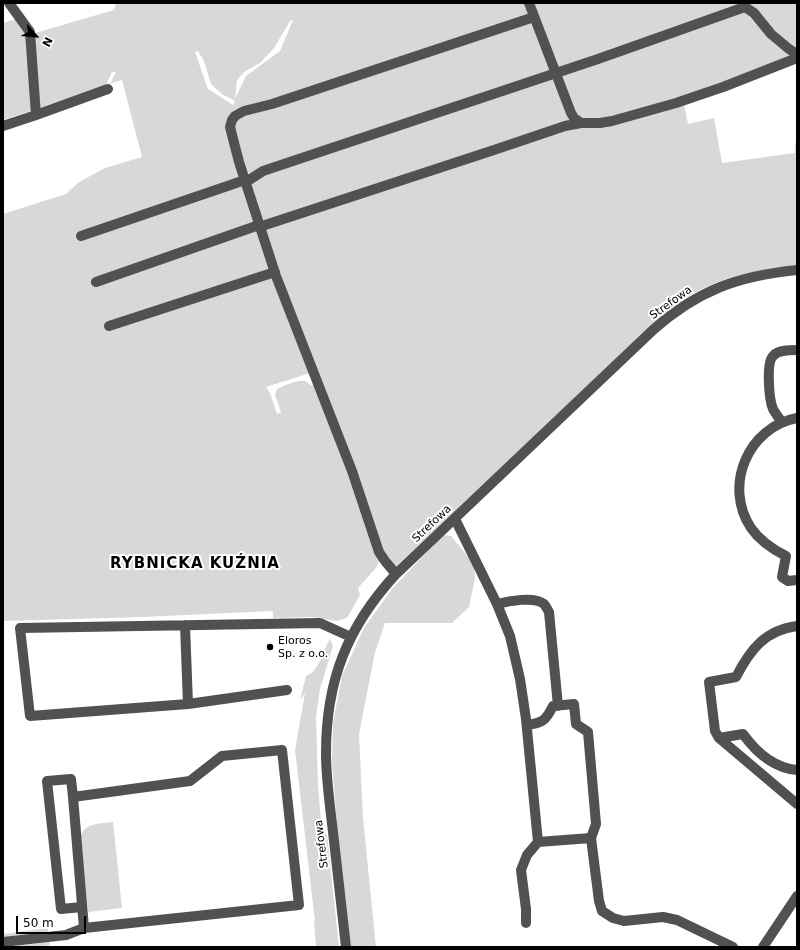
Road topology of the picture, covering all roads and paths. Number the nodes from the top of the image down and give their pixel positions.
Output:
1 (9, 3) edge
2 (529, 3) edge
3 (534, 17) junction
4 (797, 54) edge
5 (797, 58) edge
6 (555, 73) junction
7 (108, 89) dead end
8 (36, 115) junction
9 (580, 123) junction
10 (3, 126) edge
11 (246, 181) junction
12 (259, 226) junction
13 (81, 236) dead end
14 (797, 270) edge
15 (274, 272) junction
16 (96, 282) dead end
17 (109, 326) dead end
18 (797, 350) edge
19 (797, 418) edge
20 (782, 422) junction
21 (455, 519) junction
22 (396, 574) junction
23 (797, 580) edge
24 (497, 604) junction
25 (185, 625) junction
26 (797, 626) edge
27 (351, 637) junction
28 (286, 690) dead end
29 (188, 704) junction
30 (558, 706) junction
31 (527, 725) junction
32 (719, 738) junction
33 (797, 770) edge
34 (73, 797) junction
35 (797, 804) edge
36 (591, 838) junction
37 (538, 842) junction
38 (797, 896) edge
39 (82, 907) junction
40 (526, 923) dead end
41 (84, 928) junction
42 (3, 942) edge
43 (346, 947) edge
44 (733, 947) edge
45 (763, 947) edge

1 - 8 street
2 - 3 street
3 - 6 street
3 - 11 street
4 - 6 street
5 - 9 street
6 - 9 street
6 - 11 street
7 - 8 street
8 - 10 street
9 - 12 street
11 - 12 street
11 - 13 street
12 - 15 street
12 - 16 street
14 - 21 street, Strefowa
15 - 17 street
15 - 22 street
18 - 20 street
19 - 20 street
20 - 23 street
21 - 22 street, Strefowa
21 - 24 street
22 - 27 street, Strefowa
24 - 30 street
24 - 31 street
25 - 27 street
25 - 29 street
25 - 29 street
26 - 32 street
27 - 43 street, Strefowa
28 - 29 street
30 - 31 street
30 - 36 street
31 - 37 street
32 - 33 street
32 - 35 street
34 - 39 street
34 - 39 street
34 - 41 street
36 - 37 street
36 - 44 street
37 - 40 street
38 - 45 street
39 - 41 street
41 - 42 street

